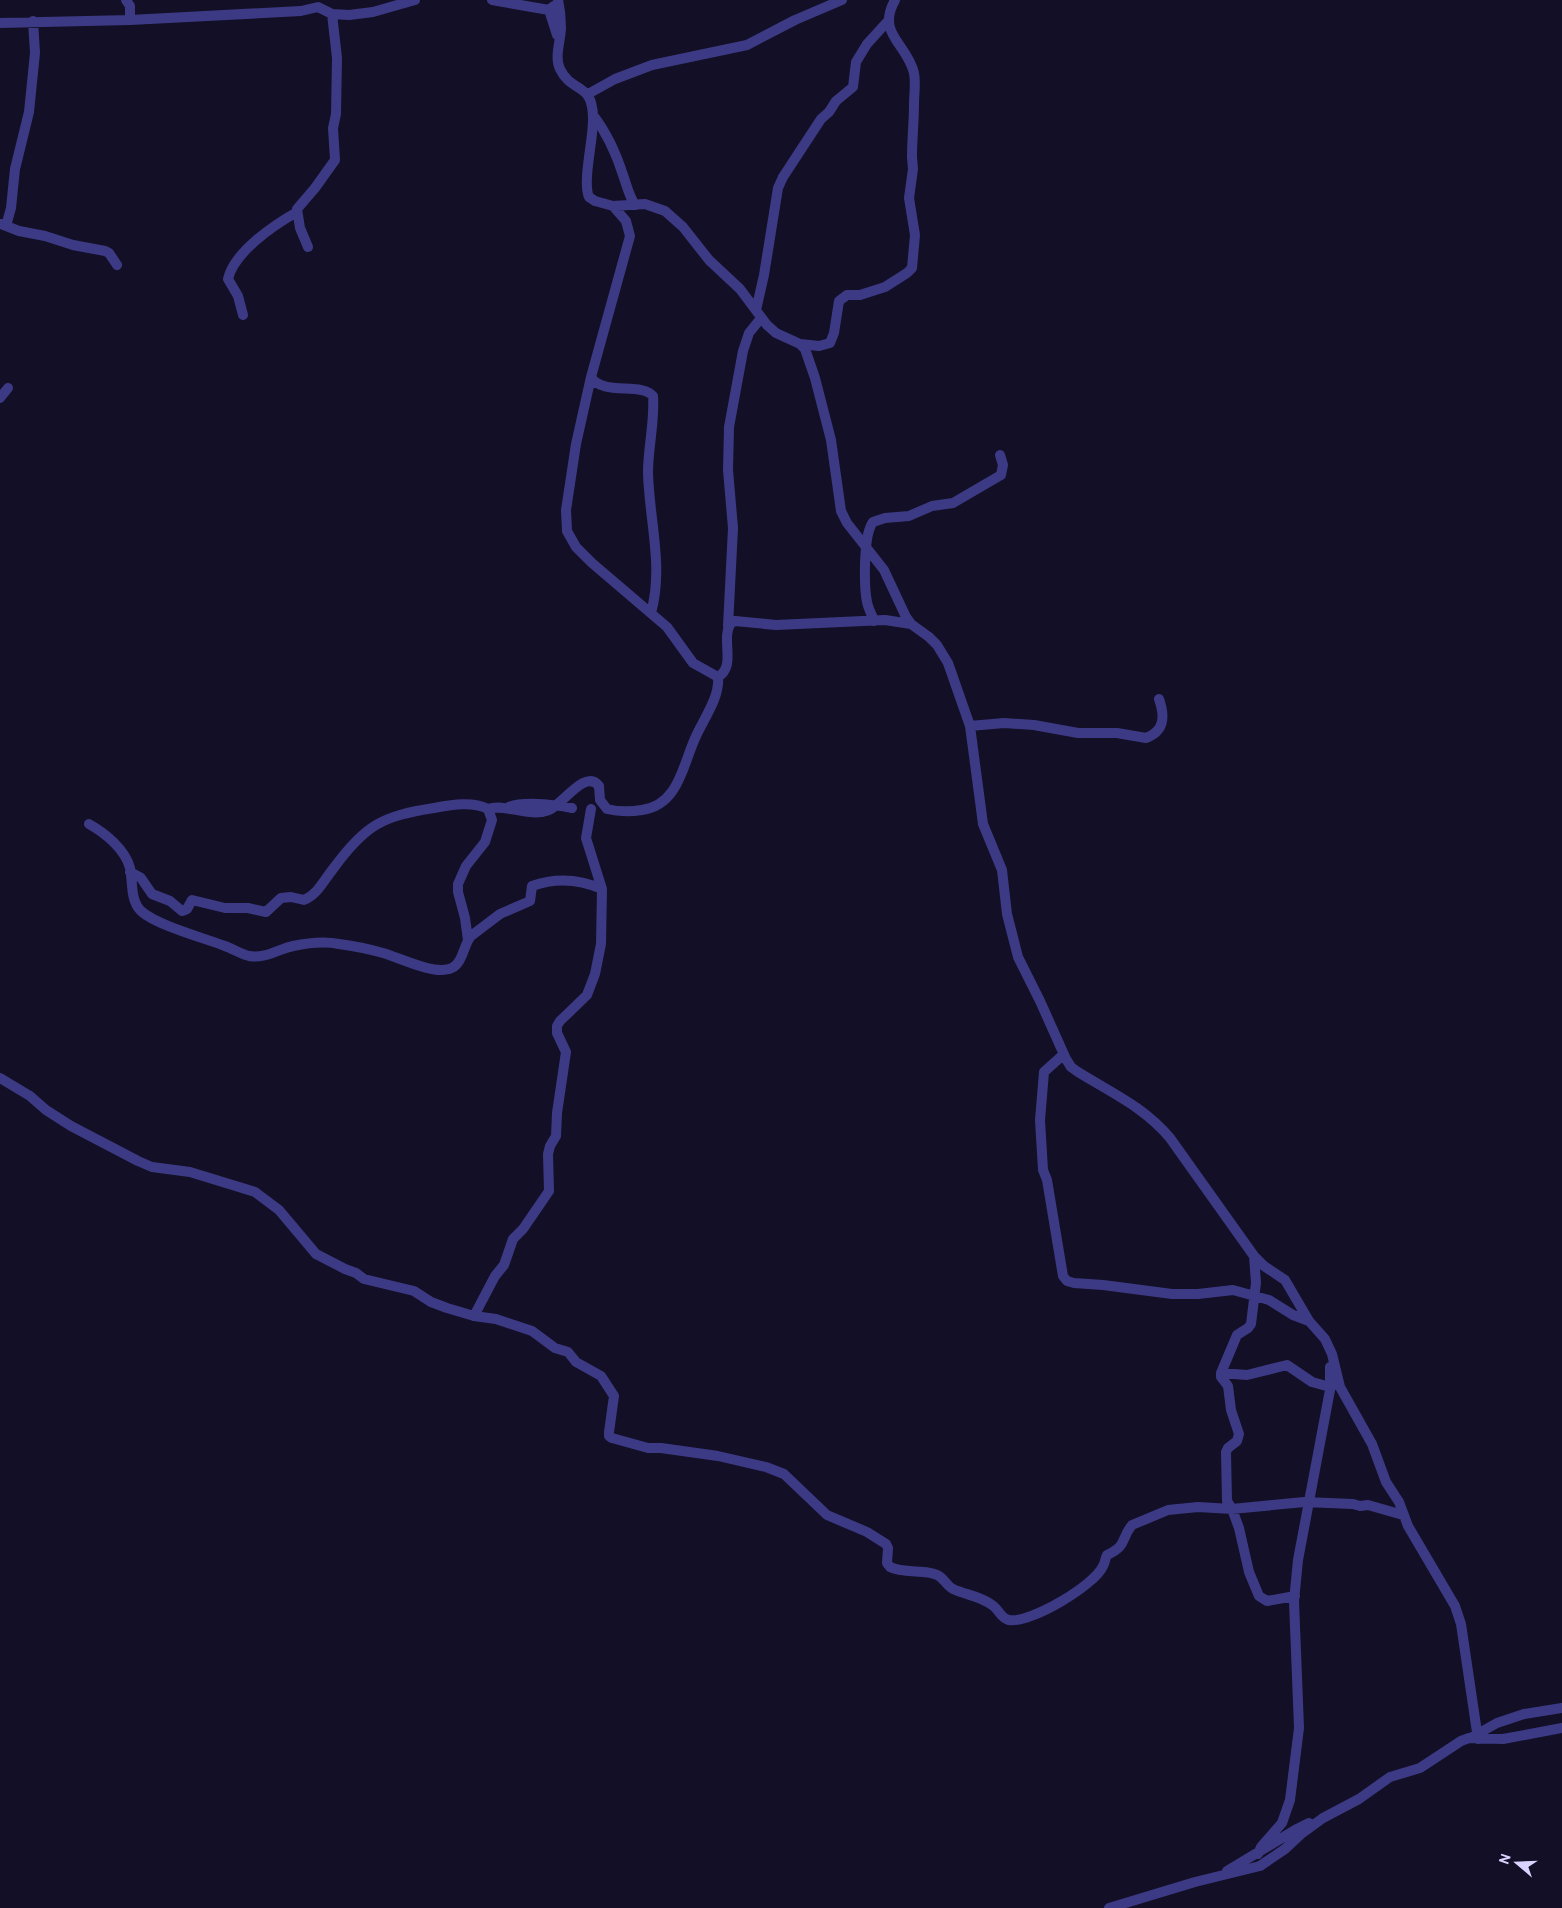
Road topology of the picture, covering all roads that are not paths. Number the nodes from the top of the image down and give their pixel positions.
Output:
1 (126, 0) edge
2 (415, 0) edge
3 (492, 0) edge
4 (558, 0) edge
5 (842, 0) edge
6 (895, 0) edge
7 (549, 10) junction
8 (332, 14) junction
9 (130, 20) junction
10 (33, 21) junction
11 (888, 21) junction
12 (0, 23) edge
13 (560, 43) junction
14 (588, 94) junction
15 (593, 114) junction
16 (635, 205) junction
17 (614, 206) junction
18 (296, 212) junction
19 (3, 225) edge
20 (308, 247) dead end
21 (117, 265) dead end
22 (758, 314) junction
23 (243, 315) dead end
24 (800, 344) junction
25 (591, 377) junction
26 (8, 388) dead end
27 (0, 398) edge
28 (1000, 455) dead end
29 (866, 546) junction
30 (651, 613) junction
31 (874, 621) junction
32 (912, 624) junction
33 (728, 626) junction
34 (718, 676) junction
35 (1159, 699) dead end
36 (970, 726) junction
37 (556, 806) junction
38 (572, 808) junction
39 (488, 809) junction
40 (505, 809) junction
41 (591, 809) junction
42 (607, 809) junction
43 (543, 812) junction
44 (492, 820) junction
45 (89, 824) dead end
46 (130, 872) junction
47 (602, 889) junction
48 (468, 940) junction
49 (1064, 1054) junction
50 (0, 1078) edge
51 (1254, 1256) junction
52 (1254, 1296) junction
53 (474, 1316) junction
54 (1309, 1321) junction
55 (1221, 1373) junction
56 (1334, 1384) junction
57 (1308, 1502) junction
58 (1232, 1509) junction
59 (1403, 1515) junction
60 (1295, 1596) junction
61 (1562, 1708) edge
62 (1562, 1728) edge
63 (1475, 1737) junction
64 (1323, 1818) junction
65 (1258, 1854) junction
66 (1213, 1878) junction
67 (1108, 1908) edge

1 - 9 street
2 - 8 street
3 - 7 street
4 - 7 street
4 - 13 street
5 - 14 street
6 - 11 street
7 - 13 street
8 - 9 street
8 - 18 street
9 - 10 street
10 - 12 street
10 - 19 street
11 - 22 street
11 - 24 street
13 - 14 street
14 - 15 street
15 - 16 street
15 - 17 street
16 - 17 street
16 - 22 street
17 - 25 street
18 - 20 street
18 - 23 street
19 - 21 street
22 - 24 street
22 - 33 street
24 - 29 street
25 - 30 street
25 - 30 street
26 - 27 street
28 - 29 street
29 - 31 street
29 - 32 street
30 - 34 street
31 - 32 street
31 - 33 street
32 - 36 street
33 - 34 street
34 - 42 street
35 - 36 street
36 - 49 street
37 - 38 street
37 - 40 street
37 - 42 street
37 - 43 street
38 - 41 street
38 - 43 street
39 - 40 street
39 - 44 street
39 - 46 street
40 - 43 street
40 - 44 street
41 - 42 street
41 - 47 street
44 - 48 street
45 - 46 street
46 - 48 street
47 - 48 street
47 - 53 street
49 - 51 street
49 - 52 street
50 - 53 street
51 - 52 street
51 - 54 street
52 - 54 street
52 - 55 street
53 - 58 street
54 - 56 street
55 - 56 street
55 - 58 street
56 - 57 street
56 - 59 street
57 - 58 street
57 - 59 street
57 - 60 street
58 - 60 street
59 - 63 street
60 - 65 street
61 - 63 street
62 - 63 street
63 - 64 street
64 - 65 street
64 - 66 street
65 - 66 street
66 - 67 street

